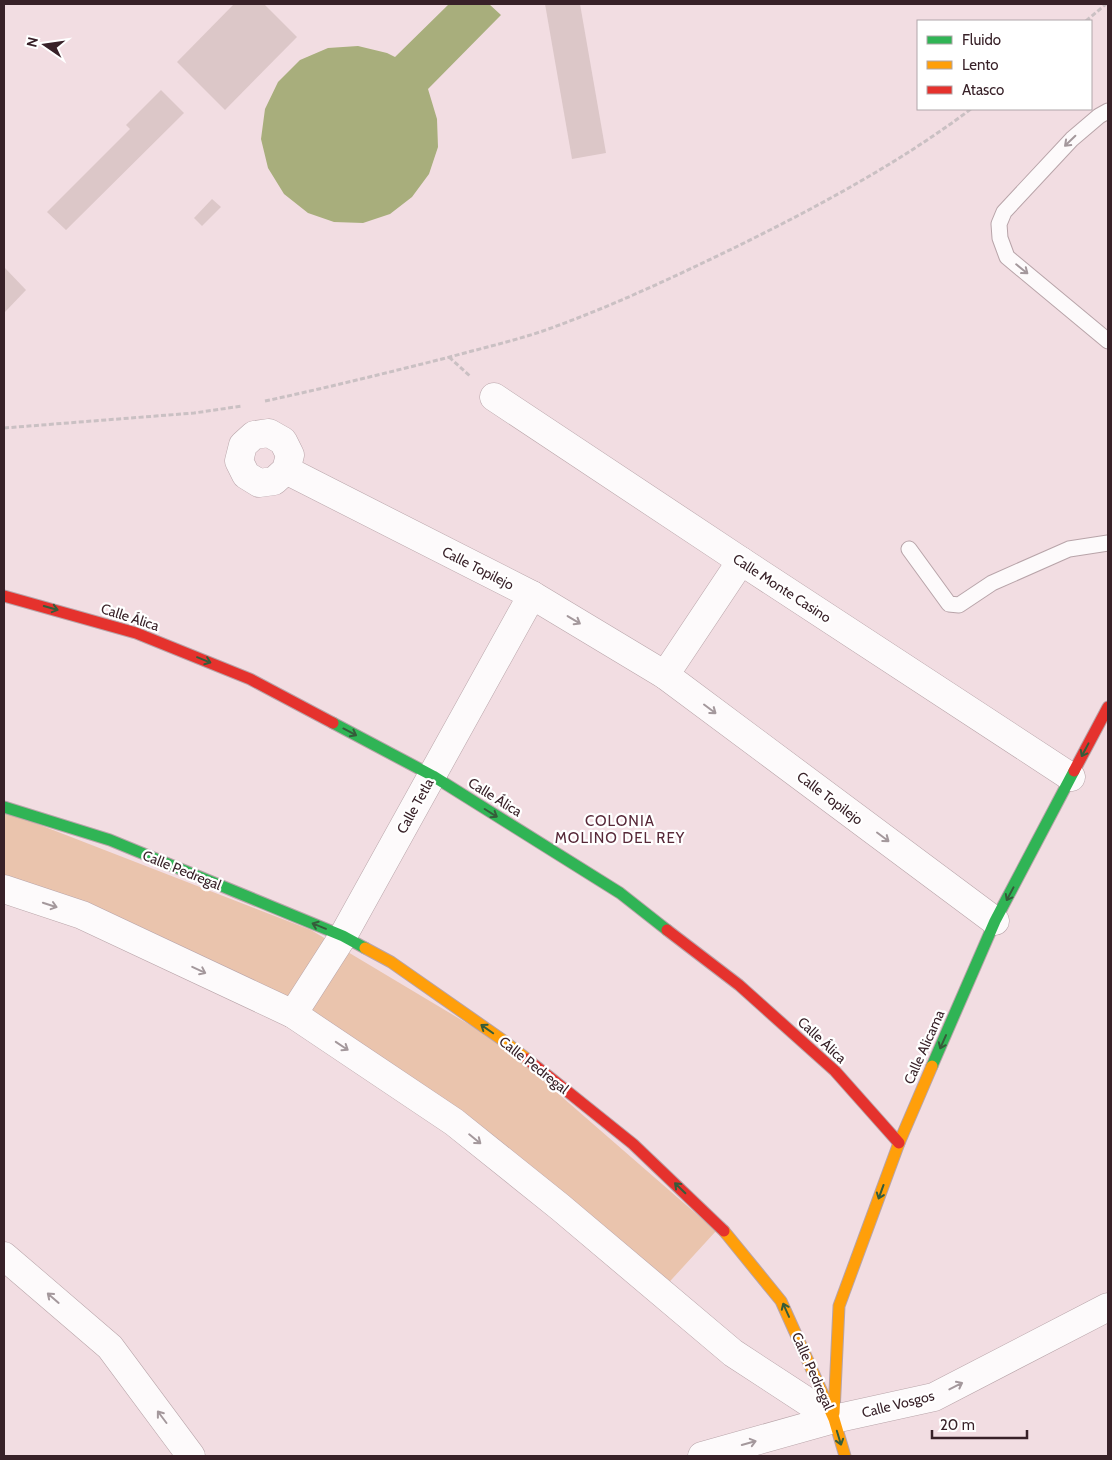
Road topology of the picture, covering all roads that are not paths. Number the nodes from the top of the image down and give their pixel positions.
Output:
1 (1108, 112) edge
2 (1108, 341) edge
3 (494, 397) dead end
4 (286, 470) dead end
5 (1108, 543) edge
6 (909, 549) dead end
7 (741, 561) junction
8 (4, 596) edge
9 (532, 596) junction
10 (665, 675) junction
11 (1108, 707) edge
12 (432, 776) junction
13 (1071, 777) junction
14 (4, 808) edge
15 (4, 889) edge
16 (995, 921) junction
17 (343, 936) junction
18 (293, 1014) junction
19 (898, 1143) junction
20 (4, 1256) edge
21 (1108, 1307) edge
22 (834, 1419) junction
23 (192, 1456) edge
24 (702, 1456) edge
25 (845, 1456) edge

1 -> 2 lane
3 - 7 street, Calle Monte Casino
4 - 9 street, Calle Topilejo
5 - 6 lane
7 - 10 street
7 - 13 street, Calle Monte Casino
8 -> 12 street, Calle Álica
9 -> 10 street, Calle Topilejo
9 - 12 street, Calle Tetla
10 -> 16 street, Calle Topilejo
11 -> 13 street, Calle Alicama
12 - 17 street, Calle Tetla
12 -> 19 street, Calle Álica
13 -> 16 street, Calle Alicama
17 -> 14 street, Calle Pedregal
15 -> 18 street, Calle Pedregal
16 -> 19 street, Calle Alicama
17 - 18 street, Calle Tetla
22 -> 17 street, Calle Pedregal
18 -> 22 street, Calle Pedregal
19 -> 22 street, Calle Alicama
23 -> 20 street
22 -> 21 street, Calle Vosgos
24 -> 22 street, Calle Vosgos
22 -> 25 street

